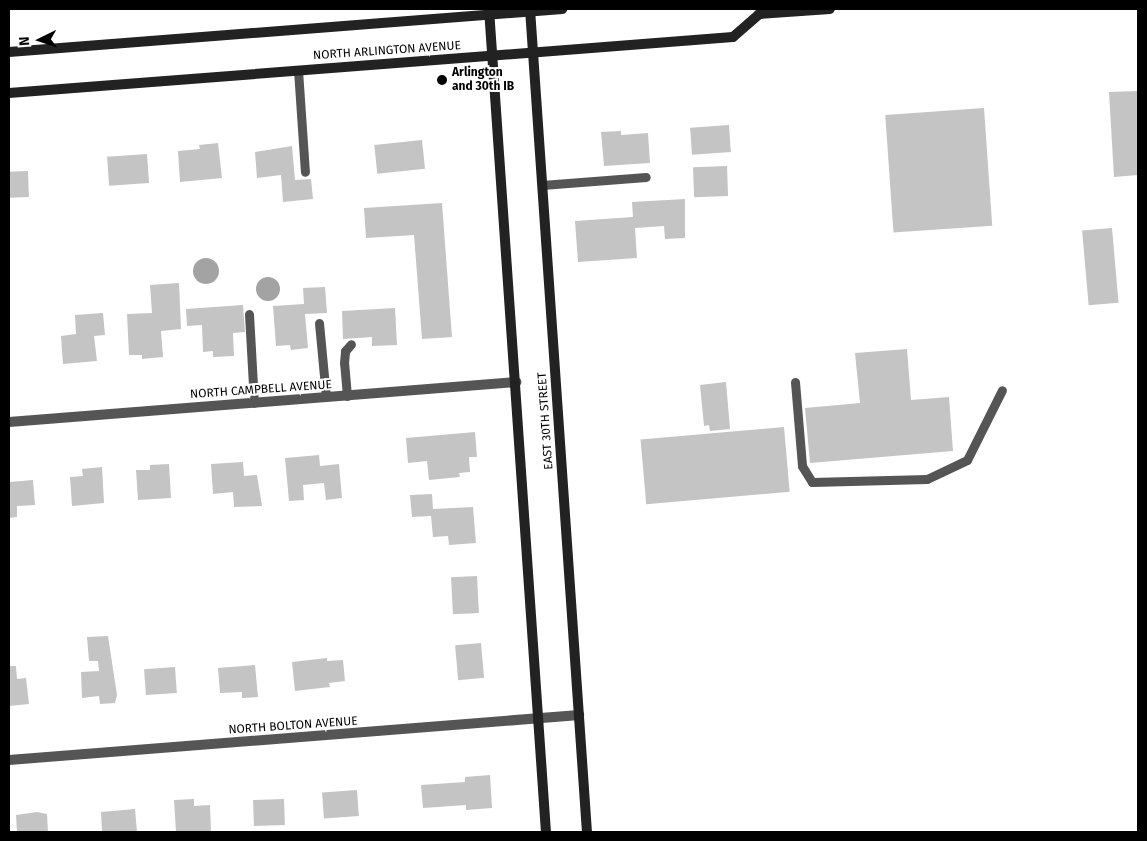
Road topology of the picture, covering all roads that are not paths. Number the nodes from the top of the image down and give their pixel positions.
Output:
1 (562, 9) edge
2 (830, 9) edge
3 (530, 10) edge
4 (489, 12) edge
5 (755, 12) edge
6 (9, 52) edge
7 (533, 52) junction
8 (492, 55) junction
9 (298, 70) junction
10 (9, 93) edge
11 (305, 172) dead end
12 (646, 177) dead end
13 (542, 185) junction
14 (249, 314) dead end
15 (319, 323) dead end
16 (351, 344) dead end
17 (516, 382) junction
18 (795, 382) dead end
19 (1002, 390) dead end
20 (347, 396) junction
21 (326, 397) junction
22 (254, 403) junction
23 (9, 422) edge
24 (579, 715) junction
25 (539, 719) junction
26 (9, 760) edge
27 (546, 832) edge
28 (587, 832) edge

1 - 3 main road
2 - 5 main road, NORTH ARLINGTON AVENUE
3 - 4 main road
3 - 7 main road, EAST 30TH STREET
4 - 6 main road
4 - 8 main road
5 - 7 main road, NORTH ARLINGTON AVENUE
7 - 8 main road, NORTH ARLINGTON AVENUE
7 - 13 main road, EAST 30TH STREET
8 - 9 main road, NORTH ARLINGTON AVENUE
8 - 17 main road
9 - 10 main road, NORTH ARLINGTON AVENUE
9 - 11 lane
12 - 13 lane
13 - 24 main road, EAST 30TH STREET
14 - 22 lane
15 - 21 lane
16 - 20 lane
17 - 20 street, NORTH CAMPBELL AVENUE
17 - 25 main road
18 - 19 lane
20 - 21 street, NORTH CAMPBELL AVENUE
21 - 22 street, NORTH CAMPBELL AVENUE
22 - 23 street, NORTH CAMPBELL AVENUE
24 - 25 street, NORTH BOLTON AVENUE
24 - 28 main road, EAST 30TH STREET
25 - 26 street, NORTH BOLTON AVENUE
25 - 27 main road

